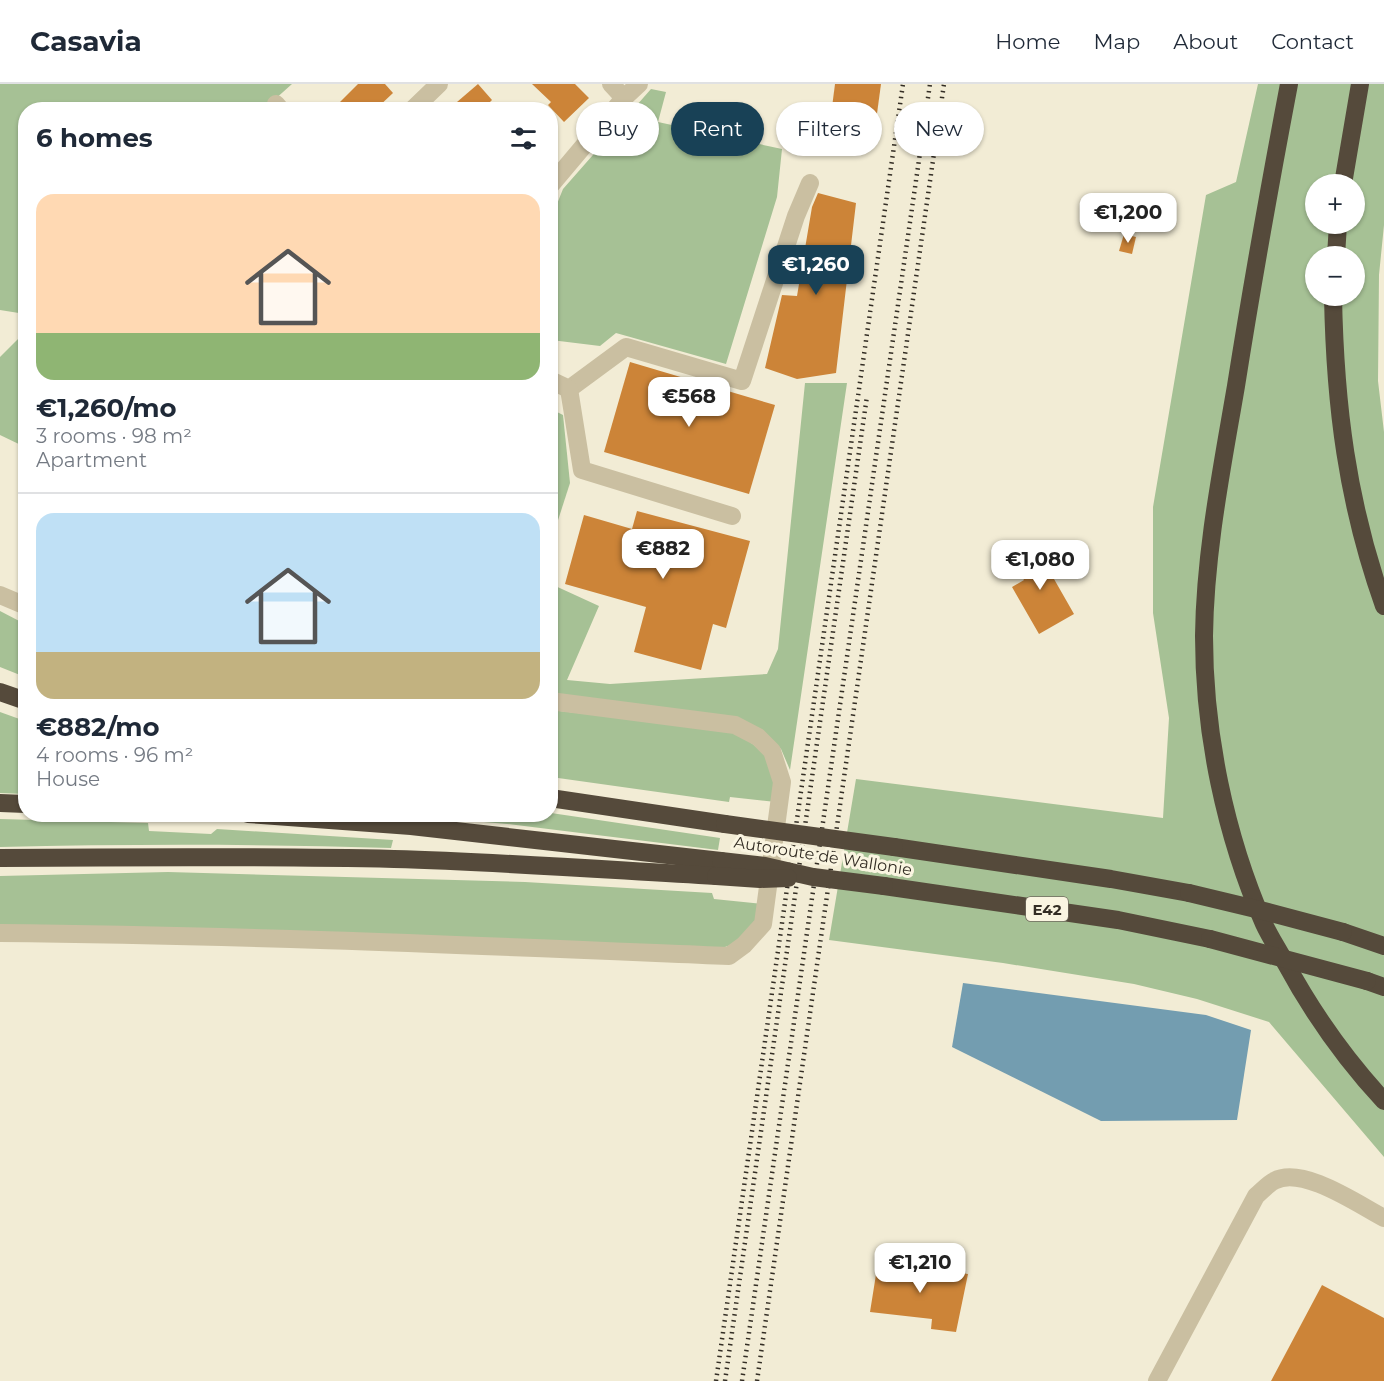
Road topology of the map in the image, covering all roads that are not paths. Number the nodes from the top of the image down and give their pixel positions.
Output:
1 (439, 84) edge
2 (611, 84) edge
3 (639, 84) edge
4 (1289, 84) edge
5 (1360, 84) edge
6 (624, 98) junction
7 (420, 102) edge
8 (1345, 174) edge
9 (558, 176) edge
10 (810, 183) dead end
11 (1333, 306) edge
12 (558, 384) edge
13 (569, 389) junction
14 (732, 516) dead end
15 (0, 595) edge
16 (18, 603) edge
17 (1384, 606) edge
18 (0, 692) edge
19 (18, 698) edge
20 (558, 702) edge
21 (558, 799) edge
22 (0, 803) edge
23 (18, 804) edge
24 (357, 822) edge
25 (0, 858) edge
26 (718, 869) junction
27 (0, 933) edge
28 (1384, 946) edge
29 (1376, 984) edge
30 (1384, 1101) edge
31 (1384, 1218) edge
32 (1157, 1381) edge

1 - 7 street
2 - 6 street
3 - 6 street
4 - 30 highway
5 - 8 highway
6 - 9 street
10 - 13 street
11 - 17 highway
12 - 13 street
13 - 14 street
15 - 16 street
18 - 19 highway
20 - 27 street
21 - 28 highway, Autoroute de Wallonie / E42, bridge
22 - 23 highway
24 - 26 highway, Autoroute de Wallonie / E42
25 - 26 highway
26 - 29 highway, Autoroute de Wallonie / E42, bridge
31 - 32 street

